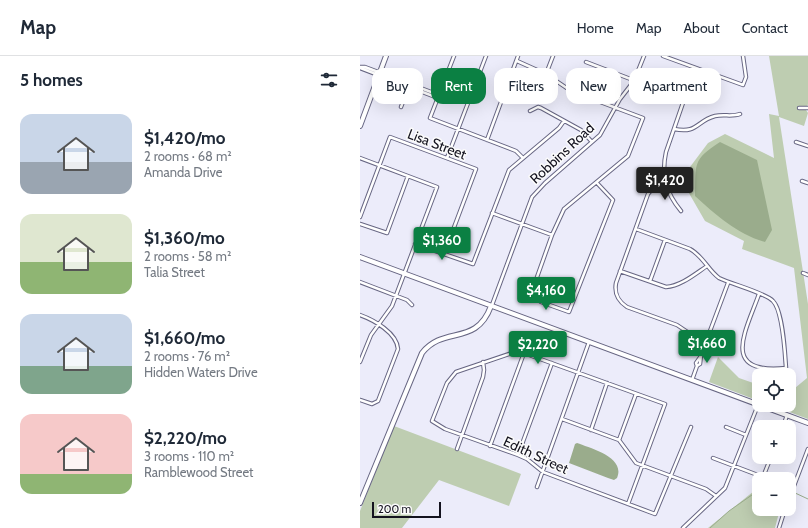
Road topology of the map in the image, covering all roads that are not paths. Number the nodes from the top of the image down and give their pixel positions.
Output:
1 (386, 56) edge
2 (454, 56) edge
3 (486, 56) edge
4 (518, 56) edge
5 (553, 56) edge
6 (644, 56) edge
7 (663, 56) edge
8 (743, 56) edge
9 (517, 61) junction
10 (586, 62) dead end
11 (360, 67) edge
12 (382, 68) edge
13 (449, 68) edge
14 (533, 68) edge
15 (548, 68) edge
16 (639, 68) edge
17 (695, 68) edge
18 (372, 71) edge
19 (721, 77) edge
20 (629, 79) edge
21 (558, 82) edge
22 (629, 88) edge
23 (372, 95) edge
24 (402, 104) edge
25 (435, 104) edge
26 (683, 104) edge
27 (401, 107) dead end
28 (615, 107) junction
29 (799, 108) dead end
30 (808, 108) edge
31 (530, 111) dead end
32 (740, 114) dead end
33 (564, 121) junction
34 (360, 126) edge
35 (458, 129) junction
36 (674, 129) junction
37 (487, 140) junction
38 (592, 142) junction
39 (796, 142) dead end
40 (808, 146) edge
41 (522, 157) junction
42 (360, 158) edge
43 (447, 158) junction
44 (380, 165) junction
45 (408, 176) junction
46 (802, 181) dead end
47 (665, 182) junction
48 (597, 183) junction
49 (808, 183) edge
50 (681, 211) dead end
51 (492, 213) junction
52 (360, 216) edge
53 (522, 223) junction
54 (360, 224) edge
55 (636, 229) junction
56 (552, 235) junction
57 (665, 240) junction
58 (416, 244) junction
59 (444, 254) junction
60 (360, 257) edge
61 (708, 266) junction
62 (620, 271) junction
63 (803, 273) dead end
64 (404, 274) junction
65 (808, 275) edge
66 (650, 281) junction
67 (360, 282) edge
68 (728, 282) junction
69 (759, 294) junction
70 (396, 296) junction
71 (412, 304) dead end
72 (491, 306) junction
73 (360, 315) edge
74 (378, 324) junction
75 (589, 342) junction
76 (706, 342) junction
77 (524, 353) junction
78 (360, 362) edge
79 (483, 362) junction
80 (552, 362) junction
81 (580, 373) junction
82 (692, 380) junction
83 (607, 383) junction
84 (636, 394) junction
85 (360, 400) edge
86 (752, 403) edge
87 (755, 412) edge
88 (778, 412) edge
89 (787, 415) junction
90 (562, 419) junction
91 (785, 420) edge
92 (808, 423) edge
93 (691, 427) dead end
94 (726, 427) dead end
95 (591, 430) junction
96 (746, 435) junction
97 (462, 436) junction
98 (619, 440) junction
99 (490, 446) junction
100 (457, 449) dead end
101 (808, 449) edge
102 (518, 455) junction
103 (714, 458) dead end
104 (768, 464) edge
105 (733, 465) junction
106 (642, 466) junction
107 (543, 472) junction
108 (672, 476) junction
109 (796, 480) edge
110 (537, 487) dead end
111 (716, 496) junction
112 (360, 503) edge
113 (628, 504) junction
114 (783, 516) edge
115 (683, 528) edge
116 (779, 528) edge

1 - 12 main road
2 - 13 street
3 - 35 street
4 - 9 street
5 - 15 street
6 - 16 street, Robbins Road
7 - 17 street
8 - 19 street
9 - 14 street
9 - 37 street
10 - 20 street
11 - 18 street
21 - 28 street
22 - 28 street, Robbins Road
23 - 34 main road
24 - 27 street
25 - 35 street
26 - 36 street
28 - 38 street, Robbins Road
28 - 48 street
29 - 30 street
31 - 33 street
32 - 36 street
33 - 38 street
33 - 41 street
35 - 37 street
35 - 43 street
36 - 47 street
37 - 41 street
38 - 53 street, Robbins Road
39 - 40 street
41 - 51 street
42 - 44 street
43 - 44 street, Lisa Street
43 - 59 street, Lisa Street
44 - 45 street
44 - 52 street
45 - 54 street
45 - 58 street
46 - 49 street
47 - 50 street
47 - 55 street
48 - 56 street
48 - 56 street
51 - 53 street
51 - 59 street
53 - 56 street
53 - 72 street, Robbins Road
55 - 57 street
55 - 62 street
57 - 61 street
57 - 66 street
58 - 59 street
58 - 64 street
60 - 64 main road
61 - 66 street
61 - 68 street
62 - 66 street
62 - 76 street
63 - 65 street
64 - 70 street
64 - 72 main road
67 - 70 street
68 - 69 street
68 - 76 street
69 - 69 street
70 - 71 street
70 - 74 street
72 - 75 main road
72 - 112 main road, Robbins Road
73 - 74 street
74 - 78 street
74 - 85 street
75 - 81 street
75 - 82 main road
76 - 82 street
77 - 79 street
77 - 80 street
77 - 99 street
79 - 97 street
79 - 97 street, Edith Street
80 - 81 street
80 - 102 street
81 - 83 street
81 - 90 street
82 - 86 main road
83 - 84 street
83 - 95 street
84 - 98 street
84 - 106 street
87 - 96 street
88 - 89 main road
89 - 91 street
89 - 92 main road
90 - 95 street
90 - 107 street
93 - 108 street
94 - 96 street
95 - 98 street
96 - 105 street
97 - 99 street, Edith Street
97 - 100 street
98 - 106 street
99 - 102 street, Edith Street
101 - 109 street
102 - 107 street, Edith Street
103 - 105 street
104 - 105 street
105 - 111 street
106 - 108 street
106 - 113 street
107 - 110 street
107 - 113 street, Edith Street
108 - 111 street
108 - 113 street, Edith Street
111 - 115 street
114 - 116 street

